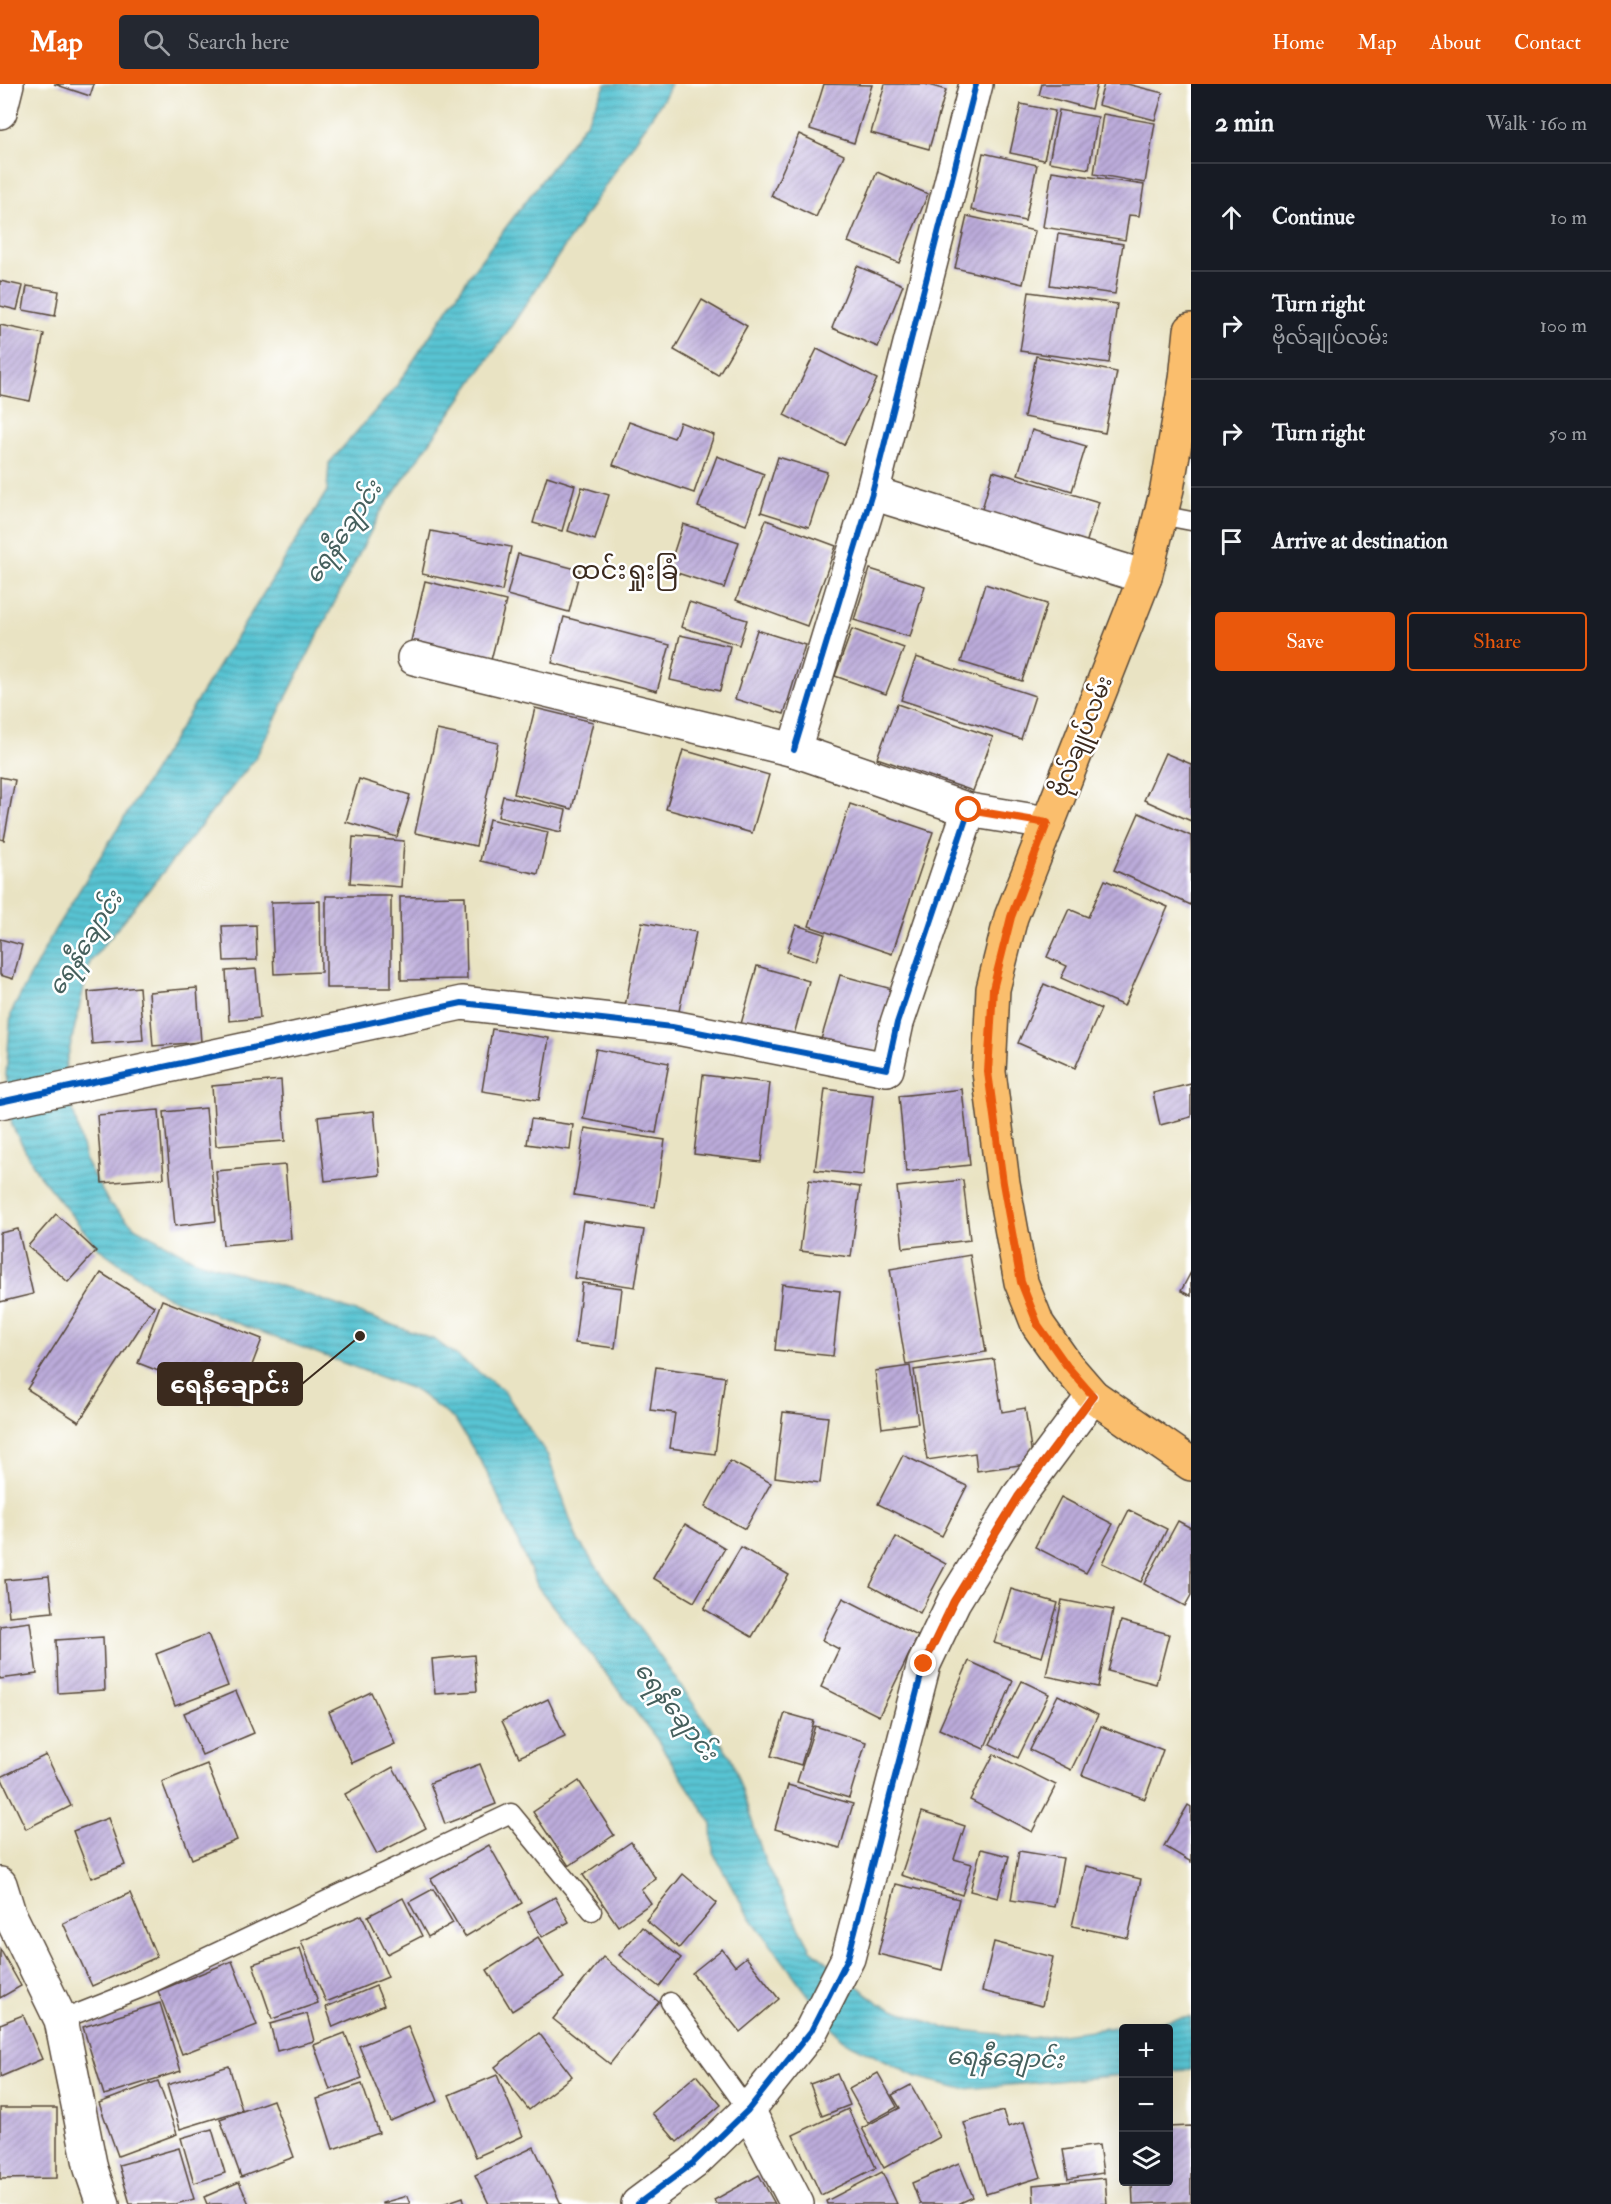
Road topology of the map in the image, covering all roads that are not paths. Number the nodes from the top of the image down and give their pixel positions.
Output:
1 (7, 84) edge
2 (976, 84) edge
3 (0, 112) edge
4 (1191, 330) edge
5 (872, 493) junction
6 (1176, 518) edge
7 (1144, 577) junction
8 (414, 658) dead end
9 (794, 750) junction
10 (969, 810) junction
11 (1047, 823) junction
12 (0, 1102) edge
13 (1093, 1396) junction
14 (1191, 1464) edge
15 (3, 1904) edge
16 (592, 1911) dead end
17 (670, 2002) dead end
18 (61, 2020) junction
19 (748, 2110) junction
20 (103, 2204) edge
21 (639, 2204) edge
22 (797, 2204) edge

1 - 3 street
2 - 5 street
4 - 6 main road, ဗိုလ်‌ချုပ်‌လမ်း
5 - 7 street
5 - 9 street
6 - 7 main road, ဗိုလ်‌ချုပ်‌လမ်း
7 - 11 main road, ဗိုလ်‌ချုပ်‌လမ်း
8 - 9 street
9 - 10 street
10 - 11 street
10 - 12 street
11 - 13 main road, ဗိုလ်‌ချုပ်‌လမ်း
13 - 14 main road, ဗိုလ်‌ချုပ်‌လမ်း
13 - 19 street
15 - 18 street
16 - 18 lane
17 - 19 lane
18 - 20 street
19 - 21 street
19 - 22 street

